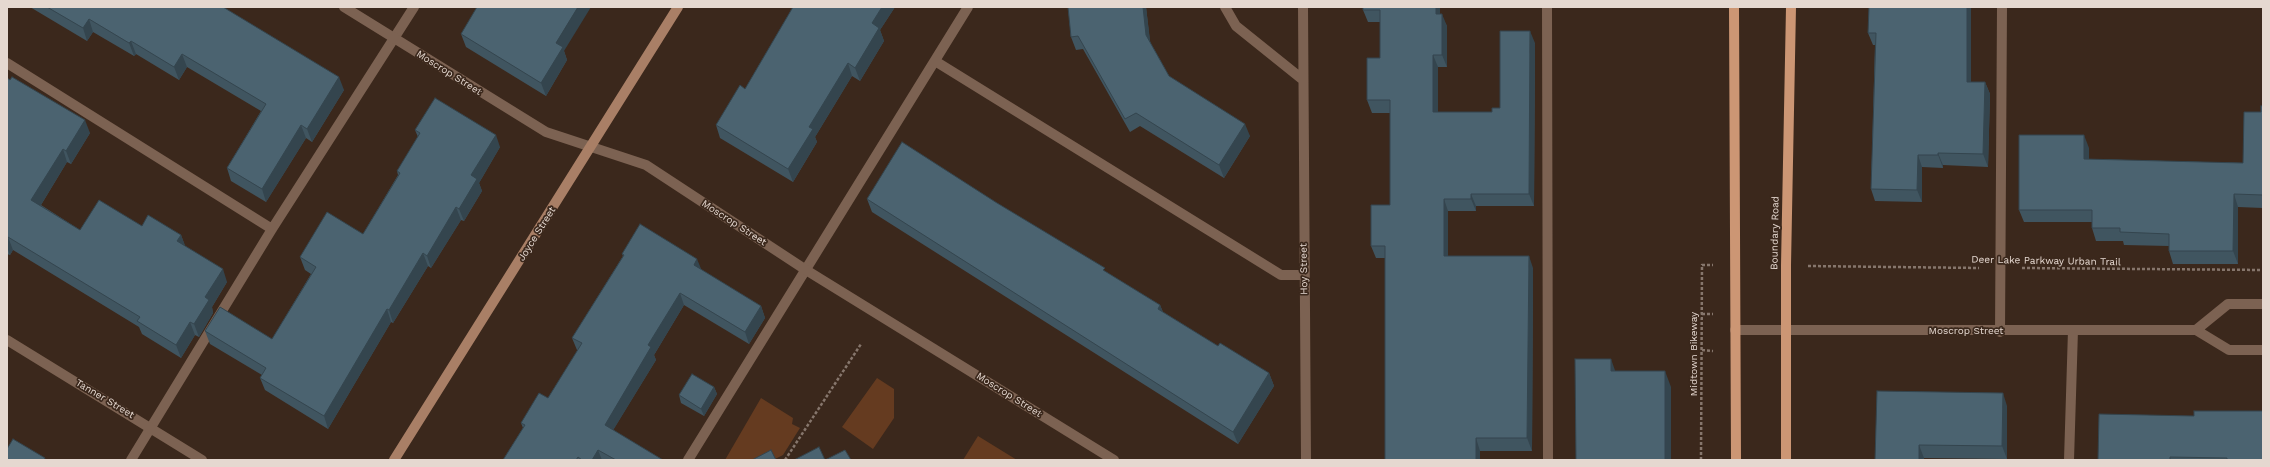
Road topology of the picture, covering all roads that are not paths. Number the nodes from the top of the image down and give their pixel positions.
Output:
1 (344, 7) edge
2 (414, 7) edge
3 (678, 7) edge
4 (968, 7) edge
5 (1225, 7) edge
6 (1303, 7) edge
7 (1547, 7) edge
8 (1734, 7) edge
9 (1792, 7) edge
10 (2002, 7) edge
11 (393, 39) junction
12 (935, 61) junction
13 (7, 63) edge
14 (1302, 79) junction
15 (591, 147) junction
16 (272, 229) junction
17 (806, 270) junction
18 (1304, 275) junction
19 (2263, 304) edge
20 (1786, 329) junction
21 (1735, 330) junction
22 (2073, 330) junction
23 (2196, 330) junction
24 (2000, 332) junction
25 (7, 340) edge
26 (2263, 350) edge
27 (151, 428) junction
28 (131, 460) edge
29 (202, 460) edge
30 (394, 460) edge
31 (688, 460) edge
32 (1114, 460) edge
33 (1306, 460) edge
34 (1548, 460) edge
35 (1736, 460) edge
36 (1786, 460) edge
37 (2069, 460) edge

1 - 11 street, Moscrop Street
2 - 11 street
3 - 15 main road, Joyce Street
4 - 12 street
5 - 14 street
6 - 14 street, Hoy Street
7 - 34 street
8 - 21 main road
9 - 20 main road, Boundary Road
10 - 24 street
11 - 15 street, Moscrop Street
11 - 16 street
12 - 17 street
12 - 18 street
13 - 16 street
14 - 18 street, Hoy Street
15 - 17 street, Moscrop Street
15 - 30 main road, Joyce Street
16 - 27 street
17 - 31 street
17 - 32 street, Moscrop Street
18 - 33 street, Hoy Street
19 - 23 street
20 - 21 street, Moscrop Street
20 - 24 street, Moscrop Street
20 - 36 main road, Boundary Road
21 - 35 main road
22 - 23 street, Moscrop Street
22 - 24 street, Moscrop Street
22 - 37 street
23 - 26 street
25 - 27 street, Tanner Street
27 - 28 street
27 - 29 street, Tanner Street

